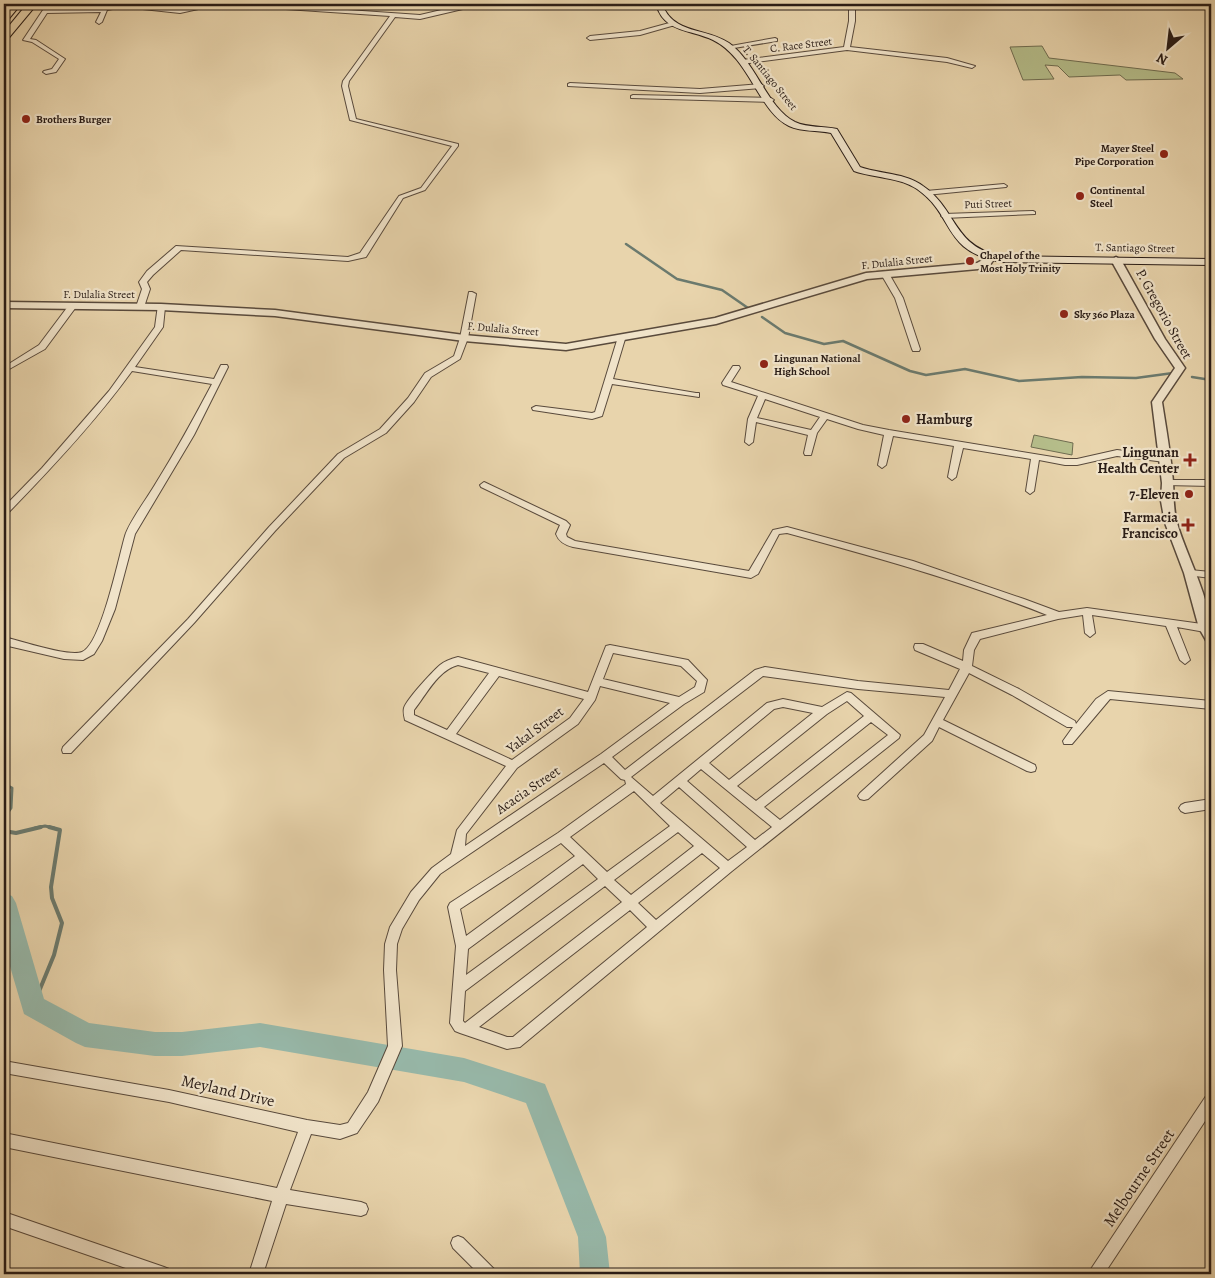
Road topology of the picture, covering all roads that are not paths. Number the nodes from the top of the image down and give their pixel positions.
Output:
1 (16, 4) edge
2 (32, 4) edge
3 (52, 4) edge
4 (258, 4) edge
5 (362, 4) edge
6 (580, 4) edge
7 (659, 4) edge
8 (852, 4) edge
9 (468, 5) edge
10 (104, 10) junction
11 (45, 11) junction
12 (352, 13) junction
13 (394, 16) junction
14 (4, 19) edge
15 (99, 22) dead end
16 (673, 24) junction
17 (4, 38) edge
18 (590, 38) dead end
19 (775, 40) dead end
20 (728, 47) junction
21 (847, 48) junction
22 (742, 62) junction
23 (972, 66) dead end
24 (46, 72) dead end
25 (570, 85) dead end
26 (761, 86) junction
27 (633, 97) dead end
28 (771, 100) junction
29 (1004, 186) dead end
30 (926, 193) junction
31 (1032, 212) dead end
32 (944, 216) junction
33 (990, 259) junction
34 (1116, 260) junction
35 (1211, 262) edge
36 (885, 274) junction
37 (472, 294) dead end
38 (4, 305) edge
39 (72, 307) junction
40 (140, 307) junction
41 (161, 307) junction
42 (464, 338) junction
43 (621, 339) junction
44 (916, 349) dead end
45 (224, 367) dead end
46 (129, 368) junction
47 (736, 368) dead end
48 (4, 370) edge
49 (610, 381) junction
50 (216, 382) junction
51 (762, 395) junction
52 (696, 396) dead end
53 (536, 408) dead end
54 (825, 416) junction
55 (752, 419) junction
56 (813, 433) junction
57 (890, 433) junction
58 (749, 442) dead end
59 (959, 445) junction
60 (808, 453) dead end
61 (1035, 458) junction
62 (1165, 462) junction
63 (882, 466) dead end
64 (952, 478) dead end
65 (1168, 483) junction
66 (1211, 483) edge
67 (484, 485) dead end
68 (1030, 491) dead end
69 (4, 512) edge
70 (1190, 573) junction
71 (1211, 575) edge
72 (1086, 611) junction
73 (1058, 616) junction
74 (1170, 623) junction
75 (1205, 628) junction
76 (1090, 633) dead end
77 (1211, 639) edge
78 (4, 641) edge
79 (919, 647) dead end
80 (610, 649) joint
81 (1185, 660) dead end
82 (966, 666) junction
83 (496, 672) junction
84 (598, 682) junction
85 (858, 685) junction
86 (952, 694) junction
87 (847, 696) junction
88 (591, 697) junction
89 (680, 701) junction
90 (1211, 706) edge
91 (823, 711) junction
92 (871, 716) junction
93 (938, 722) junction
94 (1071, 724) dead end
95 (449, 735) junction
96 (1068, 741) dead end
97 (67, 750) dead end
98 (605, 757) junction
99 (701, 763) junction
100 (513, 765) junction
101 (1031, 768) dead end
102 (625, 776) junction
103 (679, 781) junction
104 (634, 785) junction
105 (729, 786) junction
106 (864, 796) dead end
107 (652, 803) junction
108 (1211, 804) edge
109 (756, 808) junction
110 (1185, 808) dead end
111 (678, 826) junction
112 (780, 826) junction
113 (562, 836) junction
114 (703, 846) junction
115 (755, 847) junction
116 (457, 856) junction
117 (583, 858) junction
118 (728, 868) junction
119 (606, 880) junction
120 (629, 903) junction
121 (656, 928) junction
122 (462, 946) junction
123 (460, 987) junction
124 (467, 1029) junction
125 (395, 1046) joint
126 (4, 1067) edge
127 (1211, 1101) edge
128 (307, 1127) junction
129 (4, 1140) edge
130 (281, 1196) junction
131 (361, 1209) dead end
132 (4, 1219) edge
133 (458, 1243) dead end
134 (164, 1274) edge
135 (256, 1274) edge
136 (488, 1274) edge
137 (1096, 1274) edge

1 - 14 highway
2 - 17 highway
3 - 11 street
4 - 10 street
4 - 12 street
5 - 12 street
6 - 9 street
7 - 16 main road
8 - 21 street, C. Race Street
9 - 13 street
10 - 11 street
10 - 15 street
11 - 24 street
12 - 13 street
13 - 40 street
16 - 18 street
16 - 20 main road, T. Santiago Street
19 - 20 street
20 - 22 main road, T. Santiago Street
21 - 22 street, C. Race Street
21 - 23 street
22 - 26 main road, T. Santiago Street
25 - 26 street
26 - 28 main road, T. Santiago Street
27 - 28 street
28 - 30 main road, T. Santiago Street
29 - 30 street
30 - 32 main road, T. Santiago Street
31 - 32 street, Puti Street
32 - 33 main road, T. Santiago Street
33 - 34 main road, T. Santiago Street
33 - 36 street, F. Dulalia Street
34 - 35 main road, T. Santiago Street
34 - 62 street, P. Gregorio Street
36 - 43 street, F. Dulalia Street
36 - 44 street
37 - 42 street
38 - 39 street, F. Dulalia Street
39 - 40 street, F. Dulalia Street
39 - 48 street
40 - 41 street, F. Dulalia Street
41 - 42 street, F. Dulalia Street
41 - 46 street
42 - 43 street, F. Dulalia Street
42 - 97 street
43 - 49 street
45 - 50 street
46 - 50 street
46 - 69 street
47 - 51 street
49 - 52 street
49 - 53 street
50 - 78 street
51 - 54 street
51 - 55 street
54 - 56 street
54 - 57 street
55 - 56 street
55 - 58 street
56 - 60 street
57 - 59 street
57 - 63 street
59 - 61 street
59 - 64 street
61 - 62 street
61 - 68 street
62 - 65 street, P. Gregorio Street
65 - 66 street
65 - 70 street, P. Gregorio Street
67 - 73 street
70 - 71 street
70 - 75 street, P. Gregorio Street
72 - 73 street
72 - 74 street
72 - 76 street
73 - 82 street
74 - 75 street
74 - 81 street
75 - 77 street, P. Gregorio Street
79 - 82 street
80 - 84 street, Yakal Street
80 - 89 street, Acacia Street
82 - 86 street
82 - 94 street
83 - 88 street
83 - 95 street
83 - 95 street
84 - 88 street, Yakal Street
84 - 89 street
85 - 86 street
85 - 87 street
85 - 102 street
86 - 93 street
87 - 91 street
87 - 92 street
88 - 100 street, Yakal Street
89 - 98 street, Acacia Street
90 - 96 street
91 - 99 street
91 - 105 street
92 - 109 street
92 - 112 street
93 - 101 street
93 - 106 street
95 - 100 street
98 - 102 street
98 - 116 street, Acacia Street
99 - 103 street
99 - 105 street
100 - 116 street, Yakal Street
102 - 104 street
103 - 107 street
103 - 115 street
104 - 107 street
104 - 113 street
105 - 109 street
107 - 111 street
108 - 110 street
109 - 112 street
111 - 114 street
111 - 119 street
112 - 115 street
113 - 117 street
113 - 122 street
114 - 118 street
114 - 120 street
115 - 118 street
116 - 125 street, Acacia Street
117 - 119 street
117 - 122 street
118 - 121 street
119 - 120 street
119 - 123 street
120 - 121 street
120 - 124 street
121 - 124 street
122 - 123 street
123 - 124 street
125 - 128 street, Meyland Drive
126 - 128 street, Meyland Drive
127 - 137 street, Melbourne Street
128 - 130 street
129 - 130 street
130 - 131 street
130 - 135 street
132 - 134 street
133 - 136 street

